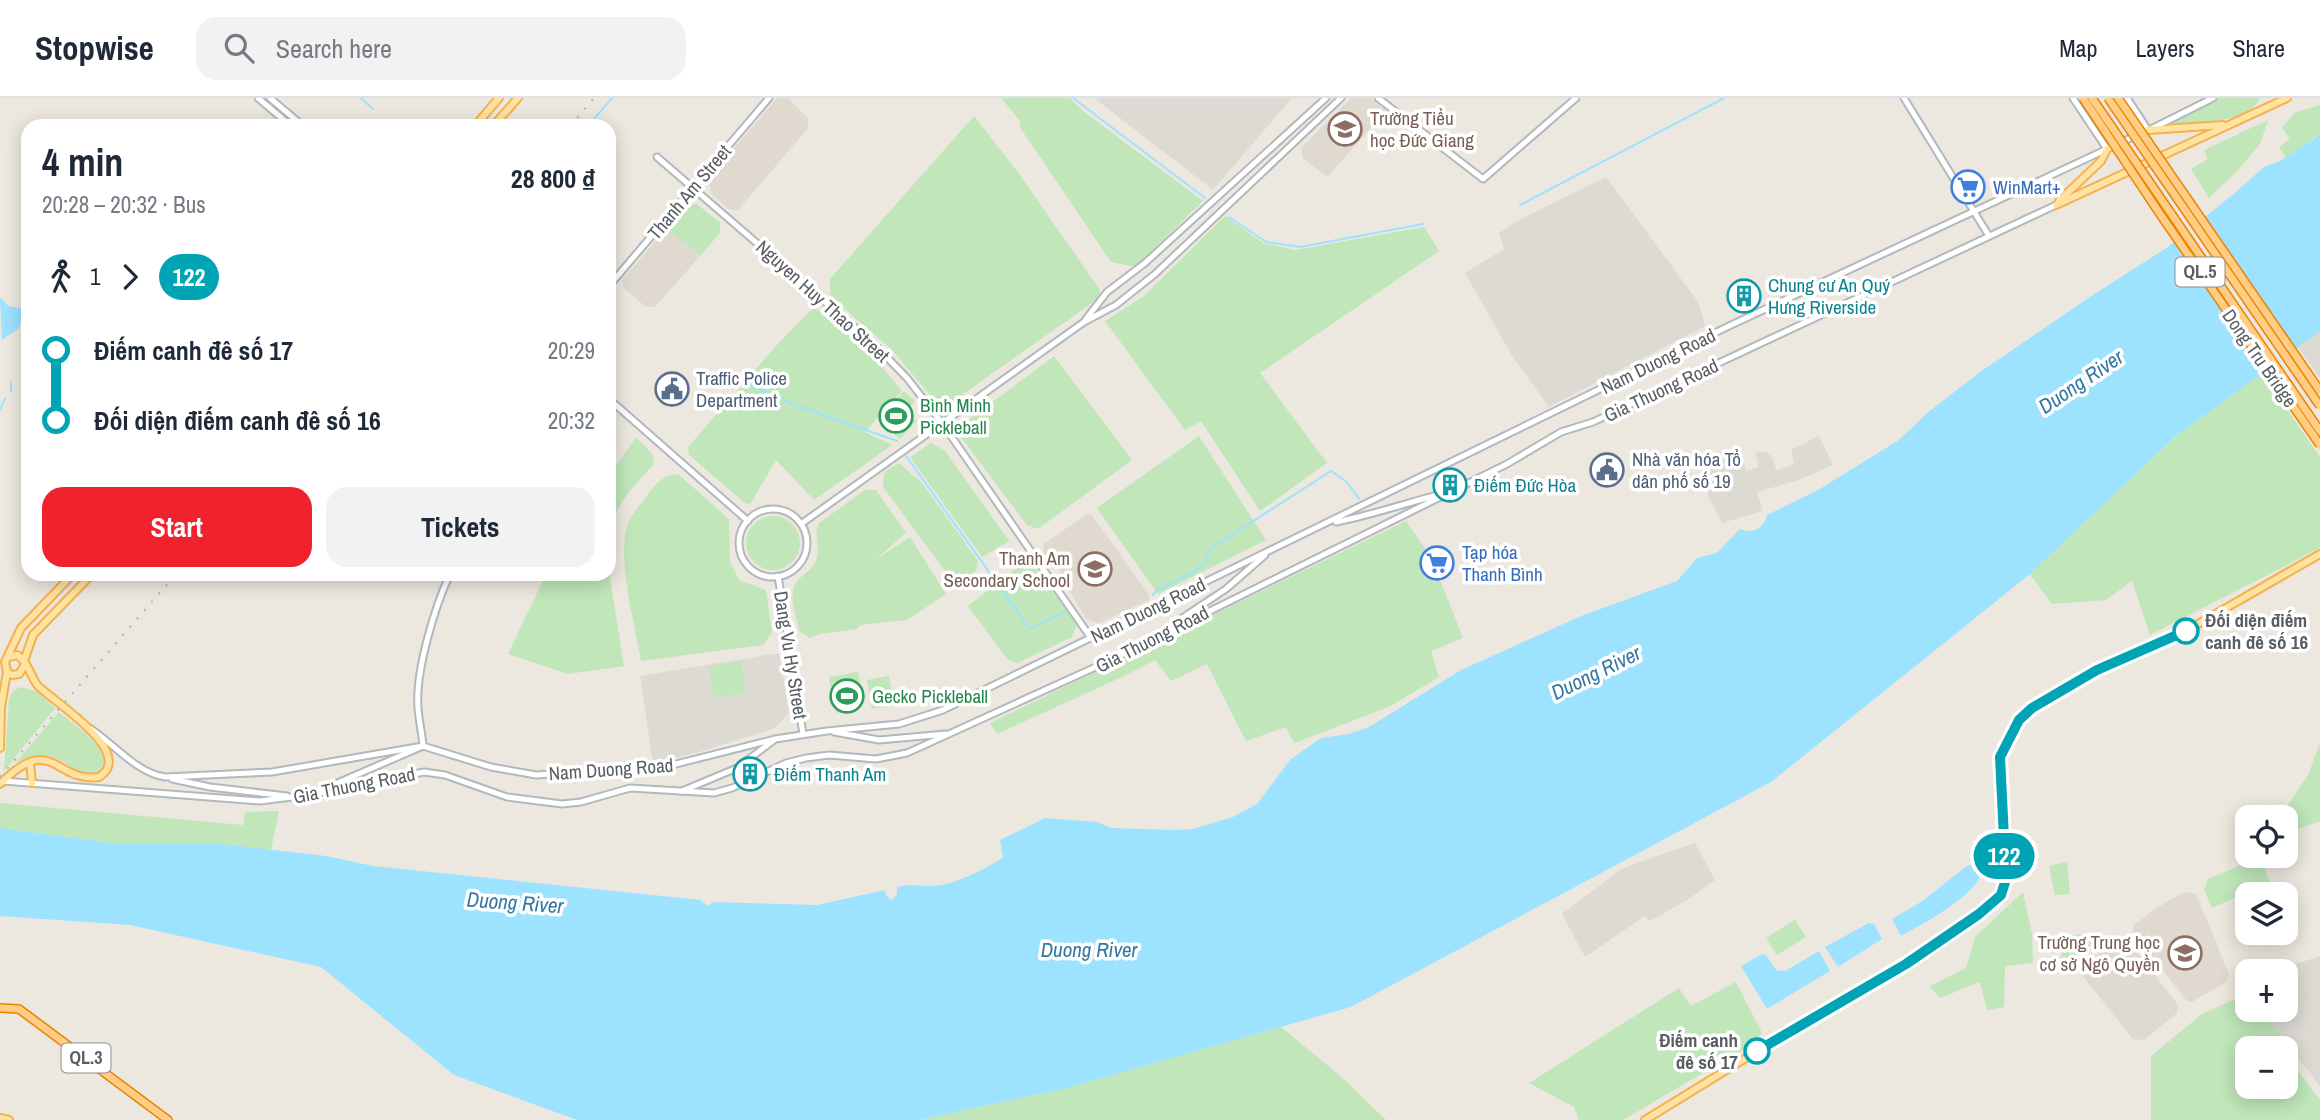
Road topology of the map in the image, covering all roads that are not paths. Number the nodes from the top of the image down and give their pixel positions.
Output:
1 (258, 98) edge
2 (270, 98) edge
3 (499, 98) edge
4 (518, 98) edge
5 (769, 98) edge
6 (1326, 98) edge
7 (1340, 98) edge
8 (1378, 98) edge
9 (1576, 98) edge
10 (1904, 98) edge
11 (2073, 98) edge
12 (2082, 98) edge
13 (2092, 98) edge
14 (2108, 98) edge
15 (2118, 98) edge
16 (2127, 98) edge
17 (2213, 98) edge
18 (2287, 98) edge
19 (283, 119) edge
20 (295, 119) edge
21 (481, 119) edge
22 (499, 119) edge
23 (2228, 125) junction
24 (2148, 130) junction
25 (2107, 149) junction
26 (657, 157) dead end
27 (694, 188) junction
28 (2056, 205) junction
29 (1973, 210) junction
30 (1989, 236) junction
31 (616, 278) edge
32 (1084, 322) junction
33 (2320, 391) edge
34 (616, 405) edge
35 (2320, 405) edge
36 (942, 424) junction
37 (2320, 431) edge
38 (2320, 445) edge
39 (1451, 491) junction
40 (748, 521) junction
41 (801, 524) junction
42 (1327, 524) junction
43 (1270, 551) junction
44 (2320, 554) edge
45 (778, 576) junction
46 (66, 581) edge
47 (85, 581) edge
48 (447, 581) edge
49 (1091, 638) junction
50 (1143, 644) junction
51 (9, 657) junction
52 (24, 662) junction
53 (7, 671) junction
54 (92, 729) junction
55 (827, 731) junction
56 (953, 733) junction
57 (803, 734) junction
58 (775, 739) junction
59 (423, 746) junction
60 (0, 748) edge
61 (30, 762) junction
62 (165, 777) junction
63 (1, 782) edge
64 (32, 783) junction
65 (679, 792) junction
66 (308, 795) junction
67 (298, 797) junction
68 (0, 1008) edge
69 (0, 1118) edge
70 (9, 1120) edge
71 (168, 1120) edge
72 (1645, 1120) edge

1 - 19 main road
2 - 20 main road
3 - 21 main road
4 - 22 main road
5 - 27 main road, Thanh Am Street
6 - 32 main road
7 - 32 main road
8 - 9 main road
10 - 29 main road
11 - 25 main road
12 - 38 highway, Dong Tru Bridge / QL.5, bridge
13 - 37 highway, Dong Tru Bridge / QL.5, bridge
14 - 35 highway, Dong Tru Bridge / QL.5, bridge
15 - 33 highway, Dong Tru Bridge / QL.5, bridge
16 - 24 main road
17 - 24 main road, Nam Duong Road
18 - 23 main road, Gia Thuong Road
23 - 24 main road
23 - 28 main road, Gia Thuong Road
24 - 25 main road, Nam Duong Road
25 - 28 main road
25 - 29 main road, Nam Duong Road
26 - 27 main road, Nguyen Huy Thao Street
27 - 31 main road, Thanh Am Street
27 - 36 main road, Nguyen Huy Thao Street
28 - 30 main road, Gia Thuong Road
29 - 30 main road
29 - 42 main road, Nam Duong Road
30 - 39 main road, Gia Thuong Road
32 - 36 main road
34 - 40 main road
36 - 41 main road
36 - 49 main road, Nguyen Huy Thao Street
39 - 42 main road
39 - 50 main road, Gia Thuong Road
40 - 41 main road
40 - 45 main road
41 - 45 main road
42 - 43 main road, Nam Duong Road
43 - 49 main road, Nam Duong Road
43 - 50 main road
44 - 72 main road
45 - 57 main road, Dang Vu Hy Street
46 - 51 main road
47 - 52 main road
48 - 59 main road
49 - 55 main road, Nam Duong Road
50 - 56 main road, Gia Thuong Road
51 - 52 main road
51 - 53 main road
52 - 53 main road
52 - 54 main road
53 - 60 main road
54 - 61 main road
54 - 62 main road, Nam Duong Road
55 - 56 main road
55 - 57 main road, Nam Duong Road
56 - 65 main road, Gia Thuong Road
57 - 58 main road, Nam Duong Road
58 - 59 main road, Nam Duong Road
58 - 65 main road
59 - 62 main road, Nam Duong Road
59 - 66 main road
61 - 63 main road
61 - 64 main road
62 - 67 main road
63 - 64 main road, Gia Thuong Road
64 - 67 main road, Gia Thuong Road
65 - 66 main road, Gia Thuong Road
66 - 67 main road, Gia Thuong Road
68 - 71 highway, QL.3
69 - 70 main road

